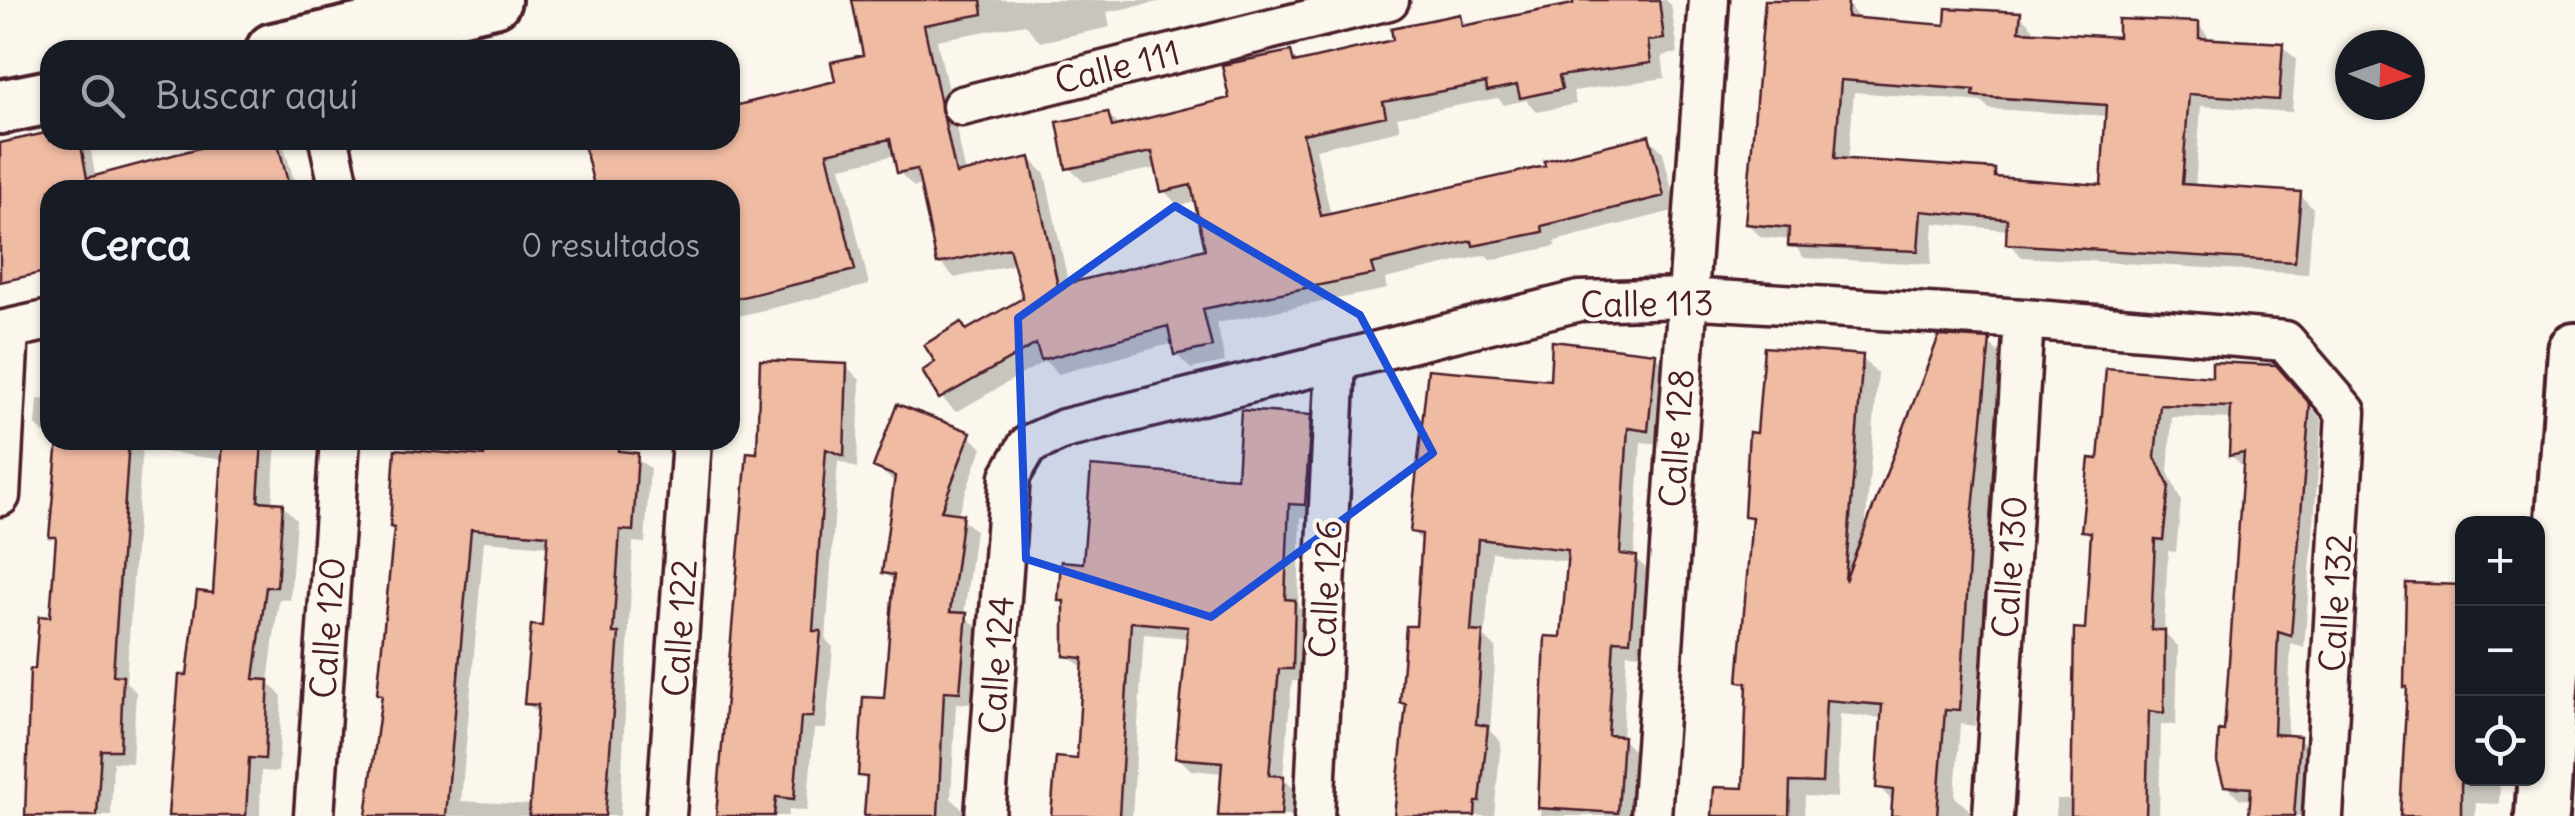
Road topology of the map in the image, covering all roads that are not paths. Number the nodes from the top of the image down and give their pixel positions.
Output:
1 (494, 0) edge
2 (1388, 0) edge
3 (1709, 0) edge
4 (330, 40) edge
5 (40, 99) edge
6 (962, 106) dead end
7 (0, 107) edge
8 (332, 150) edge
9 (338, 180) edge
10 (1685, 298) junction
11 (2024, 318) junction
12 (40, 322) edge
13 (4, 330) edge
14 (2575, 350) edge
15 (1336, 361) junction
16 (2333, 396) joint
17 (339, 450) edge
18 (691, 450) edge
19 (0, 496) edge
20 (1007, 515) joint
21 (314, 816) edge
22 (666, 816) edge
23 (986, 816) edge
24 (1314, 816) edge
25 (1651, 816) edge
26 (1994, 816) edge
27 (2323, 816) edge
28 (2542, 816) edge

1 - 4 street
2 - 6 street, Calle 111
3 - 10 street, Calle 128
5 - 7 street
8 - 9 street
10 - 11 street, Calle 113
10 - 15 street, Calle 113
10 - 25 street, Calle 128
11 - 16 street, Calle 113
11 - 26 street, Calle 130
12 - 13 street
13 - 19 street
14 - 28 street
15 - 20 street, Calle 113
15 - 24 street, Calle 126
16 - 27 street, Calle 132
17 - 21 street, Calle 120
18 - 22 street, Calle 122
20 - 23 street, Calle 124

